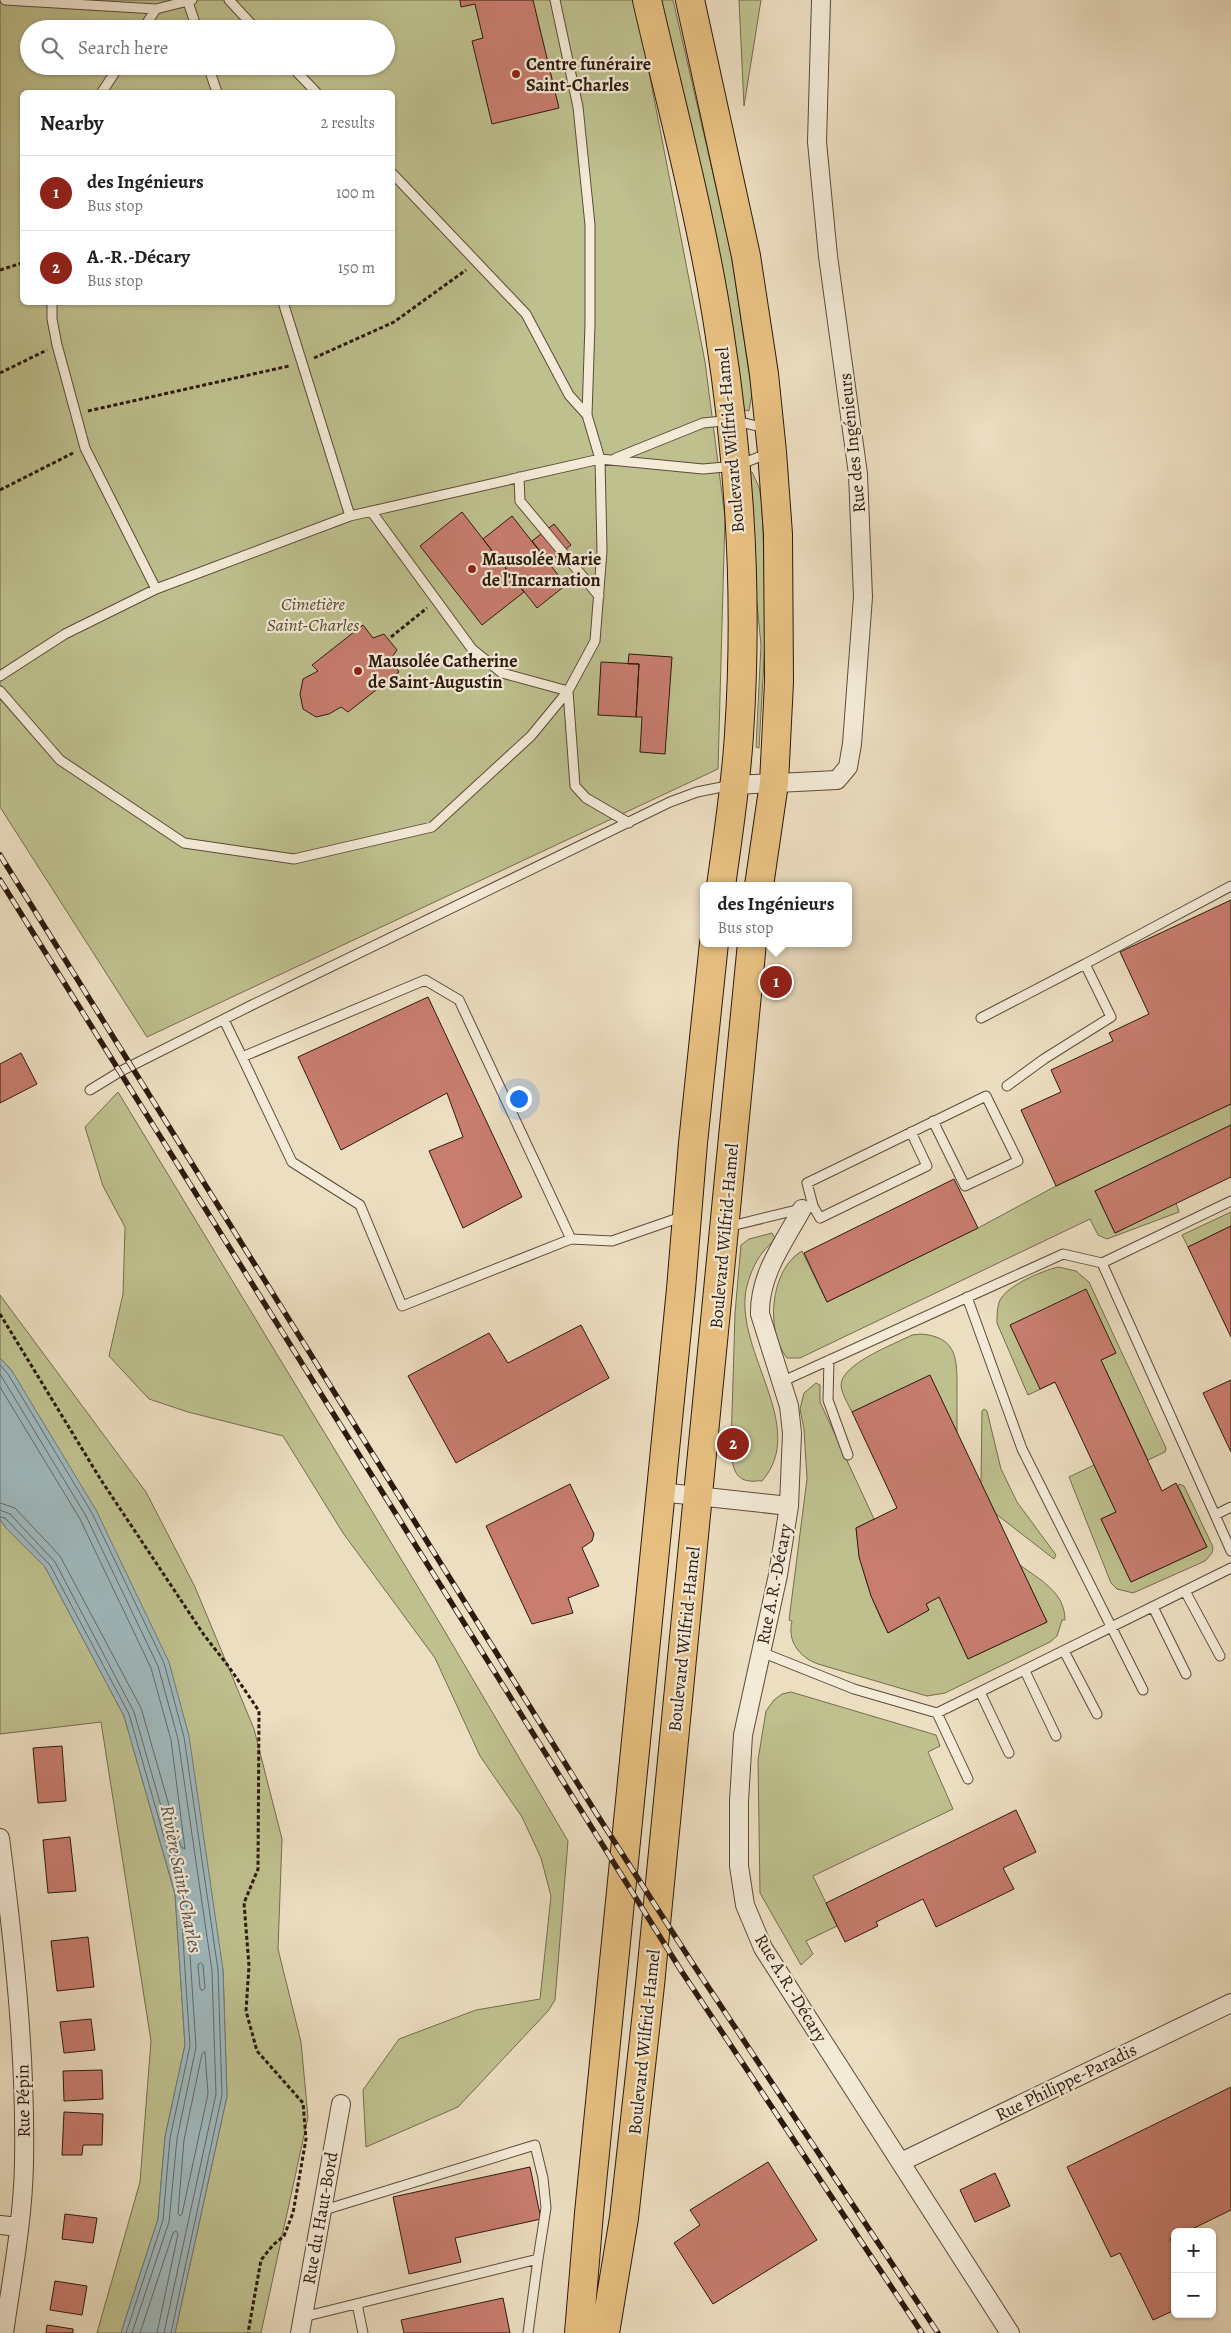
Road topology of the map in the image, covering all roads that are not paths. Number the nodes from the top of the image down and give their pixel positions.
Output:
1 (5, 0) edge
2 (229, 0) edge
3 (555, 0) edge
4 (647, 0) edge
5 (690, 0) edge
6 (821, 0) edge
7 (190, 1) edge
8 (156, 9) junction
9 (149, 20) edge
10 (195, 20) edge
11 (248, 20) edge
12 (113, 75) edge
13 (211, 75) edge
14 (300, 75) edge
15 (103, 90) edge
16 (216, 90) edge
17 (314, 90) edge
18 (395, 176) edge
19 (52, 305) edge
20 (284, 305) edge
21 (587, 415) junction
22 (732, 420) junction
23 (771, 441) junction
24 (600, 459) junction
25 (613, 459) junction
26 (736, 466) junction
27 (519, 477) junction
28 (370, 511) junction
29 (350, 516) junction
30 (156, 589) junction
31 (599, 596) junction
32 (0, 676) edge
33 (568, 690) junction
34 (0, 691) edge
35 (774, 783) junction
36 (735, 784) junction
37 (629, 822) junction
38 (722, 882) edge
39 (760, 882) edge
40 (1231, 886) edge
41 (714, 947) edge
42 (752, 947) edge
43 (1085, 964) junction
44 (981, 1018) dead end
45 (224, 1020) junction
46 (242, 1058) junction
47 (1008, 1086) dead end
48 (90, 1090) dead end
49 (933, 1121) junction
50 (911, 1132) junction
51 (1231, 1202) edge
52 (808, 1207) junction
53 (687, 1215) junction
54 (724, 1228) junction
55 (571, 1239) junction
56 (1102, 1263) junction
57 (967, 1297) junction
58 (829, 1360) junction
59 (781, 1382) junction
60 (848, 1455) dead end
61 (660, 1492) junction
62 (699, 1496) junction
63 (789, 1506) junction
64 (1231, 1507) edge
65 (1216, 1515) junction
66 (1231, 1551) edge
67 (1231, 1568) edge
68 (1185, 1591) junction
69 (1153, 1607) junction
70 (1111, 1627) junction
71 (1064, 1651) junction
72 (761, 1652) junction
73 (1220, 1656) dead end
74 (1025, 1671) junction
75 (1186, 1674) dead end
76 (1144, 1690) dead end
77 (980, 1692) junction
78 (937, 1713) junction
79 (1097, 1714) dead end
80 (1056, 1736) dead end
81 (1009, 1753) dead end
82 (968, 1779) dead end
83 (0, 1838) edge
84 (1231, 2003) edge
85 (341, 2104) dead end
86 (901, 2162) junction
87 (321, 2211) junction
88 (0, 2225) edge
89 (19, 2227) junction
90 (538, 2259) junction
91 (357, 2304) junction
92 (301, 2325) edge
93 (4, 2333) edge
94 (363, 2333) edge
95 (528, 2333) edge
96 (579, 2333) edge
97 (605, 2333) edge
98 (1010, 2333) edge

1 - 8 lane
2 - 11 lane
3 - 21 lane
4 - 22 main road, Boulevard Wilfrid-Hamel
5 - 23 main road
6 - 35 street, Rue des Ingénieurs
7 - 8 lane
7 - 10 lane
8 - 9 lane
12 - 15 lane
13 - 16 lane
14 - 17 lane
18 - 21 lane
19 - 30 lane
20 - 29 lane
21 - 24 lane
22 - 23 lane
22 - 25 lane
22 - 26 main road, Boulevard Wilfrid-Hamel
23 - 26 lane
23 - 35 main road
24 - 25 lane
24 - 27 lane
24 - 31 lane
25 - 26 lane
26 - 36 main road, Boulevard Wilfrid-Hamel
27 - 28 lane
27 - 31 lane
28 - 29 lane
28 - 33 lane
29 - 30 lane
30 - 32 lane
31 - 33 lane
33 - 34 lane
33 - 37 lane
35 - 36 street, Rue des Ingénieurs
35 - 39 main road
36 - 37 lane
36 - 38 main road, Boulevard Wilfrid-Hamel
37 - 45 lane
40 - 43 lane
41 - 53 main road
42 - 54 main road, Boulevard Wilfrid-Hamel
43 - 44 lane
43 - 47 lane
45 - 46 lane
45 - 48 lane
46 - 55 lane
46 - 55 lane
49 - 49 lane
49 - 50 lane
50 - 52 lane
50 - 52 lane
51 - 56 lane
52 - 54 lane
52 - 59 street, Rue A.R.-Décary
53 - 55 lane
53 - 61 main road
54 - 62 main road, Boulevard Wilfrid-Hamel
56 - 57 lane
56 - 65 lane
57 - 58 lane
57 - 70 lane
58 - 59 lane
58 - 60 lane
59 - 63 street, Rue A.R.-Décary
61 - 62 street, Rue A.R.-Décary
61 - 96 main road
62 - 63 street, Rue A.R.-Décary
62 - 97 main road, Boulevard Wilfrid-Hamel
63 - 72 street, Rue A.R.-Décary
64 - 65 lane
65 - 66 lane
67 - 68 lane
68 - 69 lane
68 - 73 lane
69 - 70 lane
69 - 75 lane
70 - 71 lane
70 - 76 lane
71 - 74 lane
71 - 79 lane
72 - 78 lane
72 - 86 street, Rue A.R.-Décary
74 - 77 lane
74 - 80 lane
77 - 78 lane
77 - 81 lane
78 - 82 lane
83 - 89 street, Rue Pépin
84 - 86 street, Rue Philippe-Paradis
85 - 87 street, Rue du Haut-Bord
86 - 98 street, Rue A.R.-Décary
87 - 90 lane
87 - 92 street, Rue du Haut-Bord
88 - 89 street
89 - 93 street, Rue Pépin
90 - 91 lane
90 - 95 lane
91 - 92 lane
91 - 94 lane

